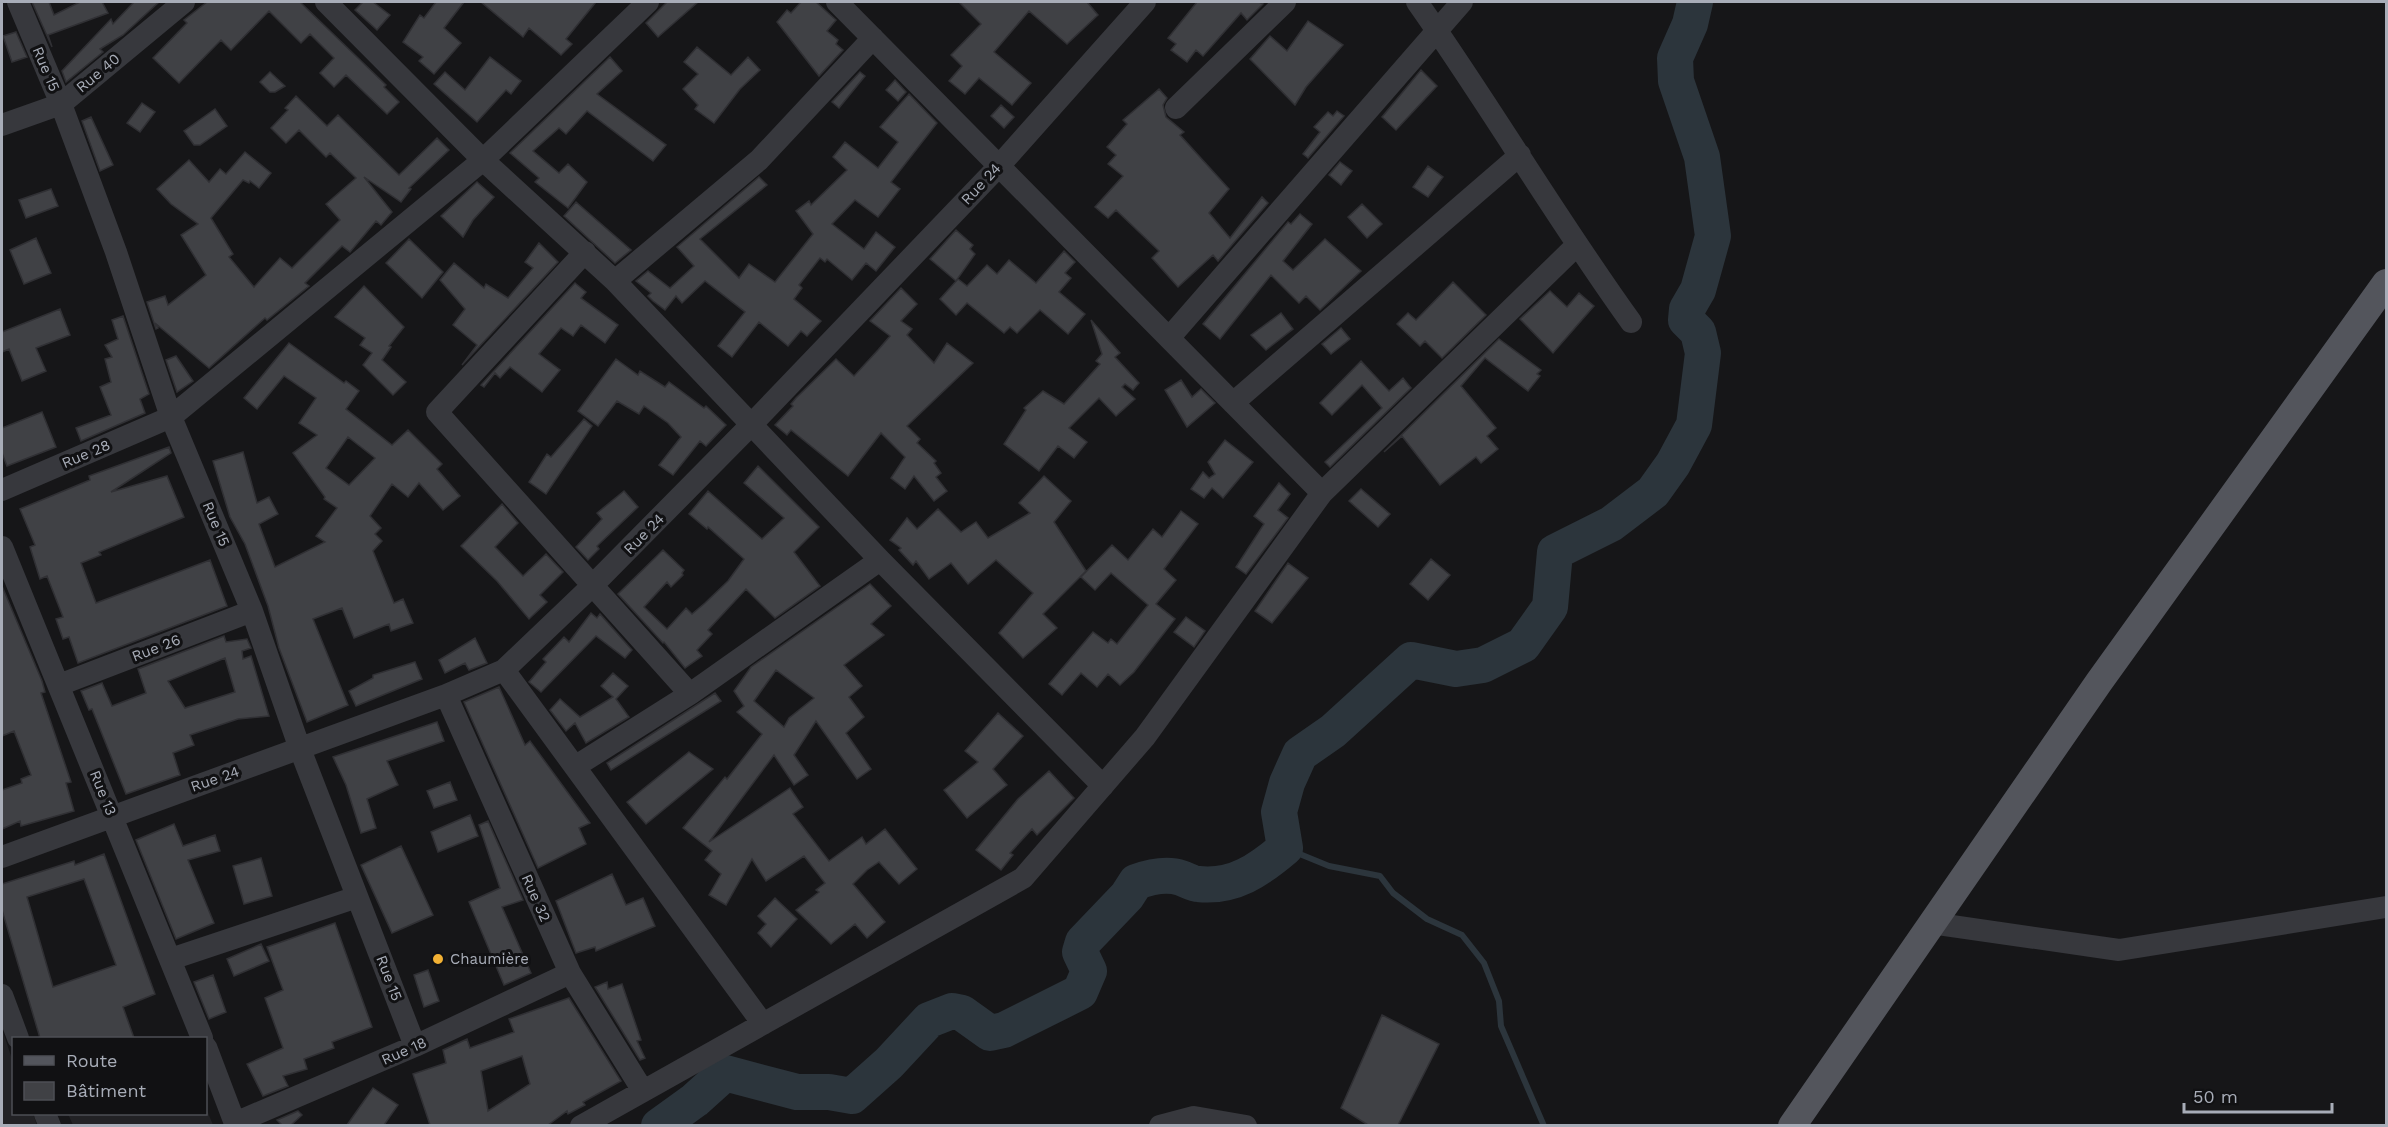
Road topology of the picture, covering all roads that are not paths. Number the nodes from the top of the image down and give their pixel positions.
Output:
1 (18, 2) edge
2 (184, 2) edge
3 (326, 2) edge
4 (648, 2) edge
5 (837, 2) edge
6 (1145, 2) edge
7 (1284, 2) edge
8 (1417, 2) edge
9 (1462, 2) edge
10 (1437, 30) junction
11 (873, 38) junction
12 (61, 104) junction
13 (1176, 108) dead end
14 (2, 125) edge
15 (1520, 155) junction
16 (483, 160) junction
17 (999, 165) junction
18 (1576, 246) junction
19 (585, 252) junction
20 (615, 281) junction
21 (2386, 283) edge
22 (1631, 322) dead end
23 (1169, 338) junction
24 (1233, 403) junction
25 (171, 417) junction
26 (751, 425) junction
27 (2, 490) edge
28 (1322, 493) junction
29 (2, 548) edge
30 (880, 560) junction
31 (592, 586) junction
32 (252, 610) junction
33 (504, 670) junction
34 (59, 685) junction
35 (690, 694) junction
36 (446, 695) junction
37 (300, 749) junction
38 (576, 766) junction
39 (1103, 786) junction
40 (112, 815) junction
41 (2, 857) edge
42 (357, 897) junction
43 (2386, 907) edge
44 (1931, 923) junction
45 (171, 959) junction
46 (570, 973) junction
47 (2, 995) edge
48 (763, 1024) junction
49 (18, 1037) edge
50 (202, 1037) edge
51 (415, 1046) junction
52 (207, 1050) edge
53 (643, 1091) junction
54 (236, 1124) edge
55 (581, 1125) edge
56 (1160, 1125) edge
57 (1246, 1125) edge
58 (1792, 1125) edge

1 - 12 street, Rue 15
2 - 12 street, Rue 40
3 - 16 street
4 - 16 street, Rue 28
5 - 11 street
6 - 17 street, Rue 24
7 - 13 street
8 - 10 street
9 - 10 street
10 - 15 street
10 - 23 street
11 - 17 street
11 - 20 street
12 - 14 street, Rue 40
12 - 25 street, Rue 15
15 - 18 street
15 - 24 street
16 - 19 street
16 - 25 street, Rue 28
17 - 23 street
17 - 26 street, Rue 24
18 - 22 street
18 - 28 street
19 - 20 street
19 - 31 street
20 - 26 street
21 - 44 main road
23 - 24 street
24 - 28 street
25 - 27 street, Rue 28
25 - 32 street, Rue 15
26 - 30 street
26 - 31 street, Rue 24
28 - 39 street
29 - 34 street, Rue 13
30 - 35 street
30 - 39 street
31 - 33 street, Rue 24
31 - 35 street
32 - 34 street, Rue 26
32 - 37 street, Rue 15
33 - 36 street, Rue 24
33 - 38 street
34 - 40 street, Rue 13
35 - 38 street
36 - 37 street, Rue 24
36 - 46 street, Rue 32
37 - 40 street, Rue 24
37 - 42 street, Rue 15
38 - 48 street
39 - 48 street
40 - 41 street, Rue 24
40 - 45 street, Rue 13
42 - 45 street
42 - 51 street, Rue 15
43 - 44 street
44 - 58 main road
45 - 50 street, Rue 13
46 - 51 street, Rue 18
46 - 53 street, Rue 32
47 - 49 street
48 - 53 street
51 - 54 street, Rue 18
52 - 54 street
53 - 55 street
56 - 57 street

